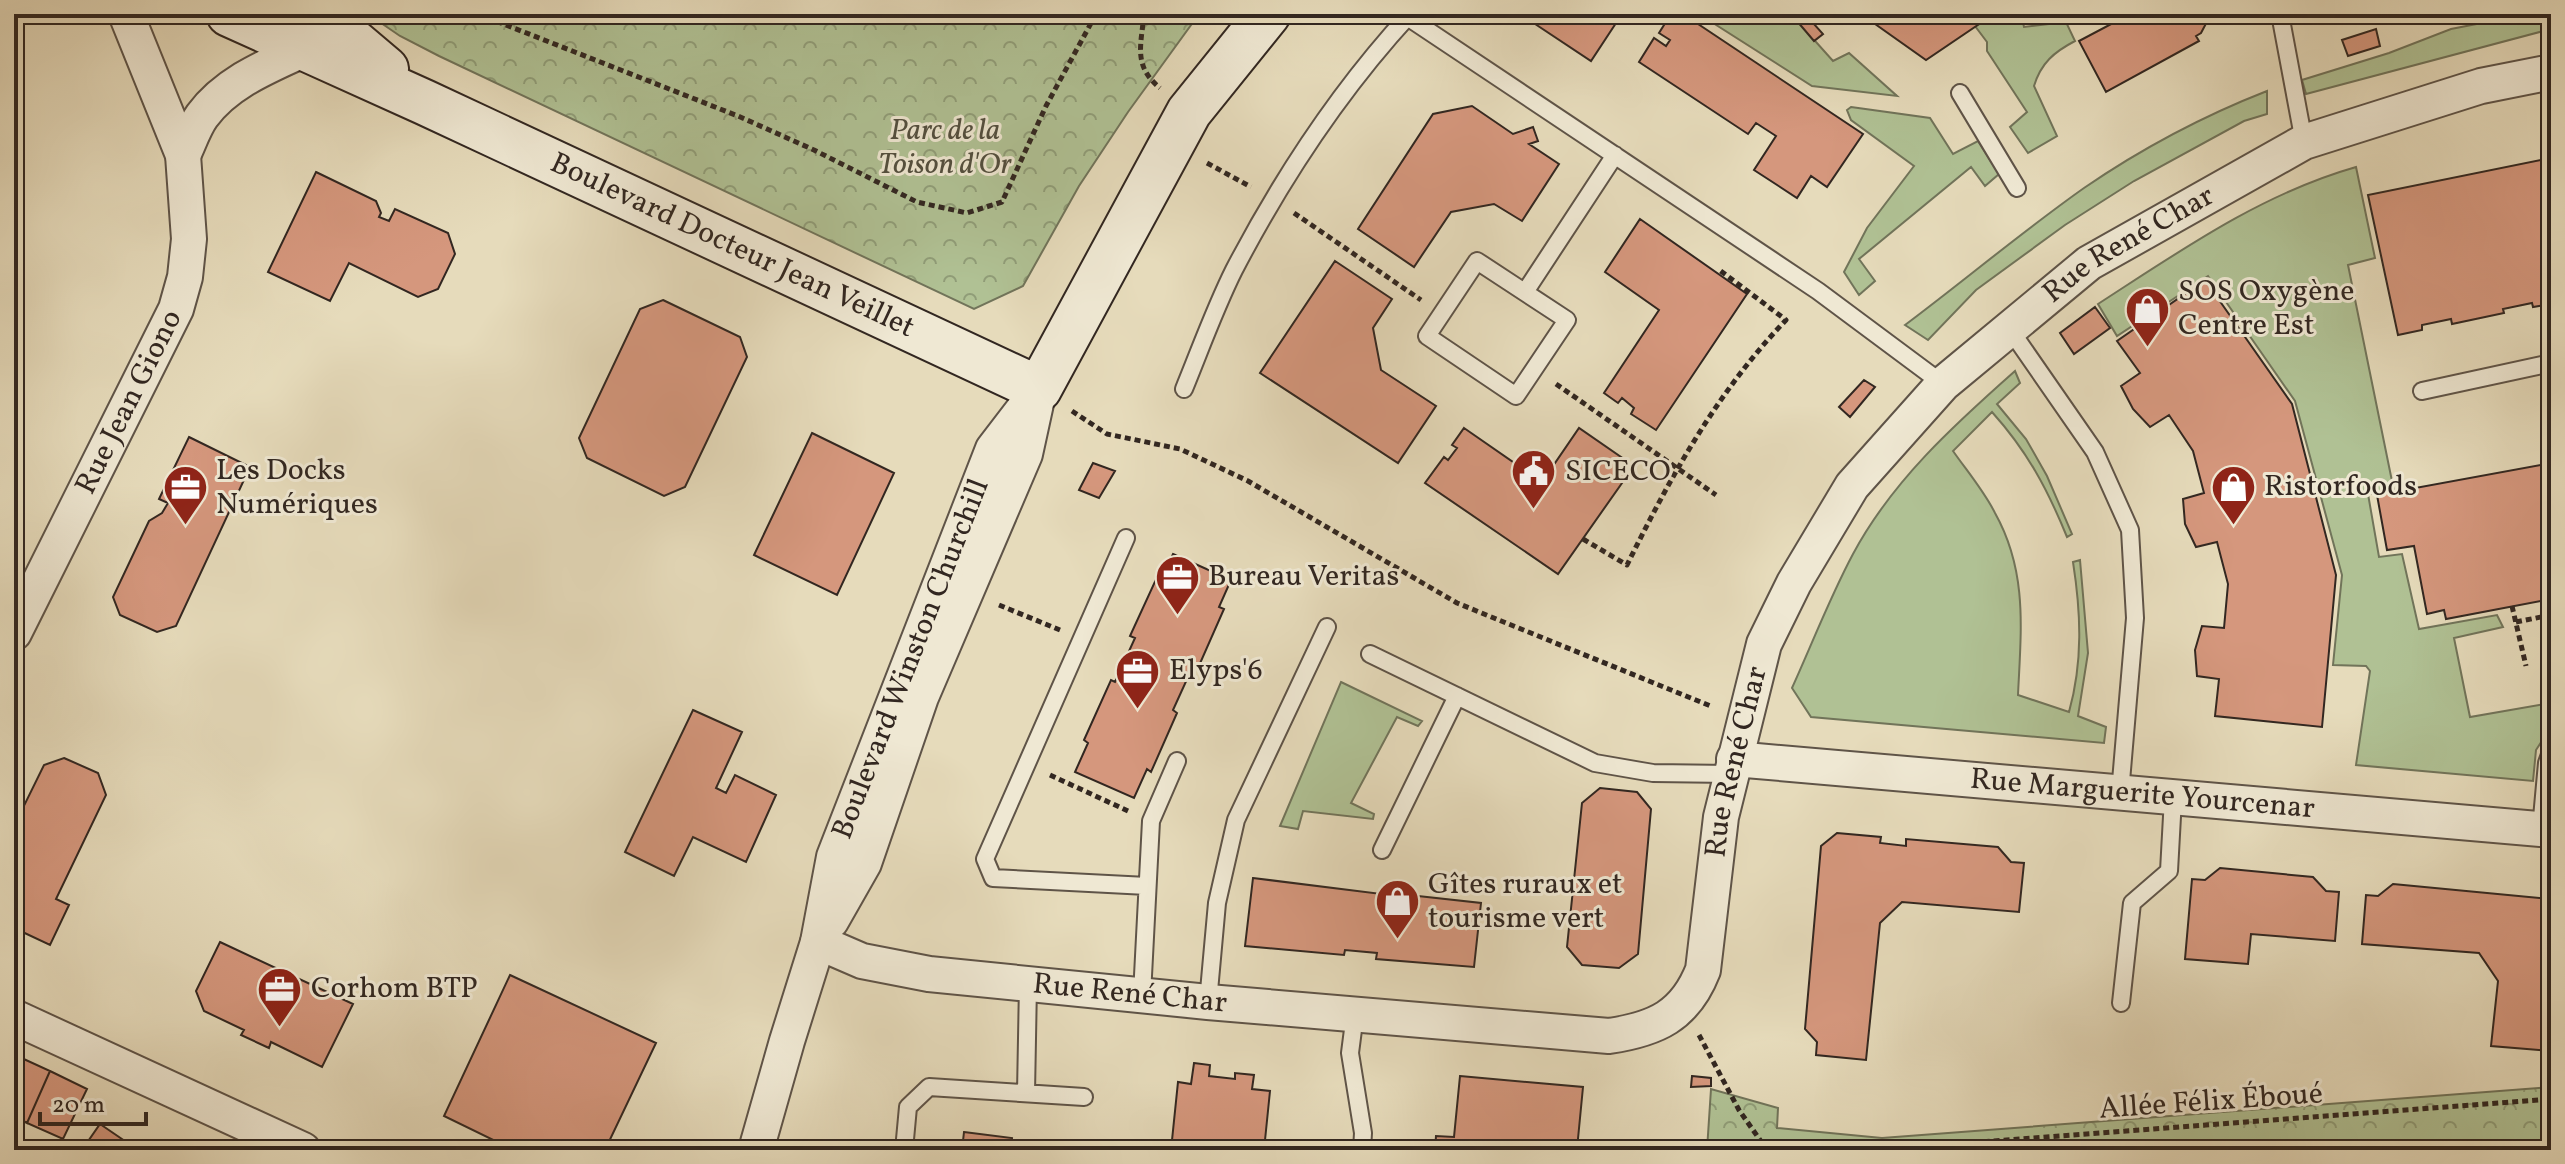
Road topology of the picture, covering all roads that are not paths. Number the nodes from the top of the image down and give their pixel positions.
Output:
1 (126, 14) edge
2 (229, 14) edge
3 (274, 14) edge
4 (1268, 14) edge
5 (2280, 14) edge
6 (1407, 15) edge
7 (313, 31) edge
8 (354, 71) junction
9 (2551, 72) edge
10 (1960, 93) dead end
11 (424, 102) junction
12 (2304, 142) junction
13 (183, 155) junction
14 (1615, 155) junction
15 (2017, 188) dead end
16 (1525, 292) junction
17 (2009, 328) junction
18 (2550, 366) edge
19 (1943, 384) junction
20 (1039, 389) junction
21 (1184, 389) dead end
22 (2422, 391) dead end
23 (1126, 538) dead end
24 (1327, 627) dead end
25 (14, 633) edge
26 (1370, 654) dead end
27 (1457, 696) junction
28 (2551, 752) edge
29 (1177, 761) dead end
30 (1733, 767) junction
31 (2120, 793) junction
32 (2173, 798) junction
33 (2546, 830) edge
34 (1382, 850) dead end
35 (1147, 886) junction
36 (818, 942) junction
37 (1028, 984) junction
38 (1142, 995) junction
39 (1208, 1002) junction
40 (2121, 1003) dead end
41 (1355, 1014) junction
42 (14, 1017) edge
43 (1026, 1093) junction
44 (1084, 1097) dead end
45 (301, 1150) edge
46 (756, 1150) edge
47 (904, 1150) edge
48 (1362, 1150) edge

1 - 13 street, Rue Jean Giono
2 - 7 street, Boulevard Docteur Jean Veillet
3 - 8 street, Boulevard Docteur Jean Veillet
4 - 20 street, Boulevard Winston Churchill
5 - 12 lane
6 - 14 lane
6 - 21 lane
7 - 8 street, Boulevard Docteur Jean Veillet
7 - 11 street, Boulevard Docteur Jean Veillet
7 - 13 street, Rue Jean Giono
8 - 11 street, Boulevard Docteur Jean Veillet
9 - 12 street, Rue René Char
10 - 15 lane
11 - 20 street, Boulevard Docteur Jean Veillet
12 - 17 street, Rue René Char
13 - 25 street, Rue Jean Giono
14 - 16 lane
14 - 19 lane
16 - 16 lane
17 - 19 street, Rue René Char
17 - 31 lane
18 - 22 lane
19 - 30 street, Rue René Char
20 - 36 street, Boulevard Winston Churchill
20 - 36 street, Boulevard Winston Churchill
23 - 35 lane
24 - 39 lane
26 - 27 lane
27 - 30 lane
27 - 34 lane
28 - 33 lane
29 - 35 lane
30 - 31 street, Rue Marguerite Yourcenar
30 - 41 street, Rue René Char
31 - 32 street, Rue Marguerite Yourcenar
32 - 33 street, Rue Marguerite Yourcenar
32 - 40 lane
35 - 38 lane
36 - 37 street, Rue René Char
36 - 46 street, Boulevard Winston Churchill
37 - 38 street, Rue René Char
37 - 43 lane
38 - 39 street, Rue René Char
39 - 41 street, Rue René Char
41 - 48 lane
42 - 45 street
43 - 44 lane
43 - 47 lane

